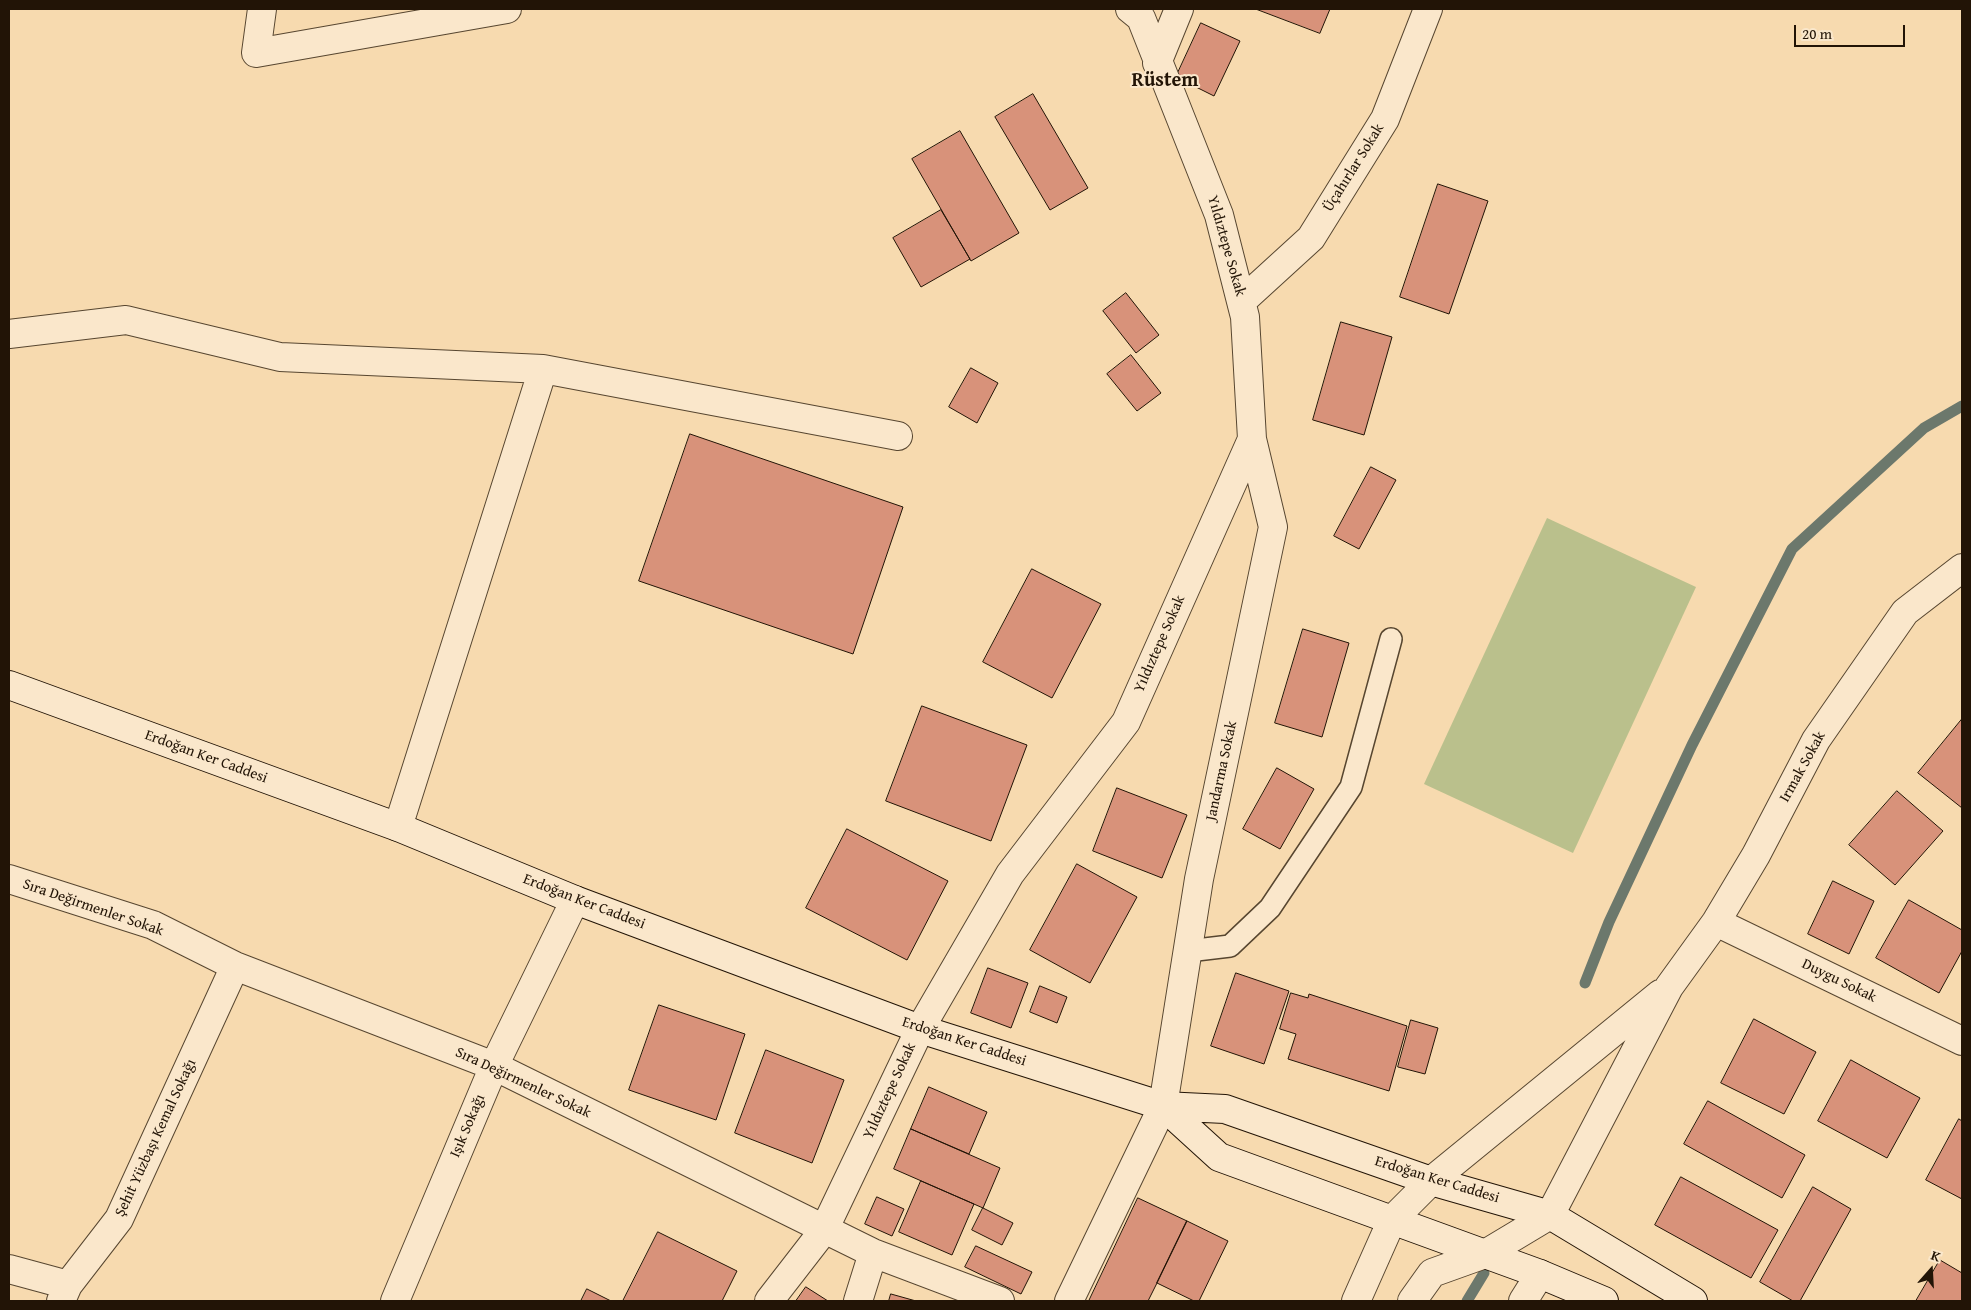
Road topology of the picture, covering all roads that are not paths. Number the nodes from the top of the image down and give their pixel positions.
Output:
1 (262, 9) edge
2 (507, 9) edge
3 (1130, 9) edge
4 (1179, 9) edge
5 (1428, 9) edge
6 (1158, 63) junction
7 (1242, 301) junction
8 (9, 334) edge
9 (543, 369) junction
10 (898, 436) dead end
11 (1252, 439) junction
12 (1962, 568) edge
13 (1391, 639) dead end
14 (9, 685) edge
15 (398, 826) junction
16 (9, 879) edge
17 (575, 900) junction
18 (1716, 922) junction
19 (1188, 952) junction
20 (235, 966) junction
21 (1669, 987) junction
22 (920, 1029) junction
23 (1962, 1041) edge
24 (494, 1066) junction
25 (1164, 1106) junction
26 (1431, 1181) junction
27 (1550, 1215) junction
28 (1392, 1220) junction
29 (824, 1230) junction
30 (873, 1253) junction
31 (1485, 1254) junction
32 (9, 1269) edge
33 (1540, 1274) junction
34 (65, 1293) edge
35 (395, 1301) edge
36 (769, 1301) edge
37 (858, 1301) edge
38 (1000, 1301) edge
39 (1069, 1301) edge
40 (1356, 1301) edge
41 (1412, 1301) edge
42 (1524, 1301) edge
43 (1604, 1301) edge
44 (1693, 1301) edge

1 - 2 street
3 - 6 street, Yıldıztepe Sokak
4 - 6 street
5 - 7 street, Üçahırlar Sokak
6 - 7 street, Yıldıztepe Sokak
7 - 11 street, Yıldıztepe Sokak
8 - 9 street
9 - 10 street
9 - 15 street
11 - 19 street, Jandarma Sokak
11 - 22 street, Yıldıztepe Sokak
12 - 18 street, Irmak Sokak
13 - 19 lane
14 - 15 street, Erdoğan Ker Caddesi
15 - 17 street, Erdoğan Ker Caddesi
16 - 20 street, Sıra Değirmenler Sokak
17 - 22 street, Erdoğan Ker Caddesi
17 - 24 street, Işık Sokağı
18 - 21 street, Irmak Sokak
18 - 23 street, Duygu Sokak
19 - 25 street, Jandarma Sokak
20 - 24 street, Sıra Değirmenler Sokak
20 - 34 street, Şehit Yüzbaşı Kemal Sokağı
21 - 26 street
21 - 27 street
22 - 25 street, Erdoğan Ker Caddesi
22 - 29 street, Yıldıztepe Sokak
24 - 29 street, Sıra Değirmenler Sokak
24 - 35 street, Işık Sokağı
25 - 26 street, Erdoğan Ker Caddesi
25 - 28 street, Erdoğan Ker Caddesi
25 - 39 street, Jandarma Sokak
26 - 27 street, Erdoğan Ker Caddesi
26 - 28 street
27 - 31 street
27 - 44 street, Erdoğan Ker Caddesi
28 - 31 street, Erdoğan Ker Caddesi
28 - 40 street
29 - 30 street, Sıra Değirmenler Sokak
29 - 36 street, Yıldıztepe Sokak
30 - 37 street
30 - 38 street, Sıra Değirmenler Sokak
31 - 33 street, Erdoğan Ker Caddesi
31 - 41 street
32 - 34 street
33 - 42 street
33 - 43 street, Erdoğan Ker Caddesi

